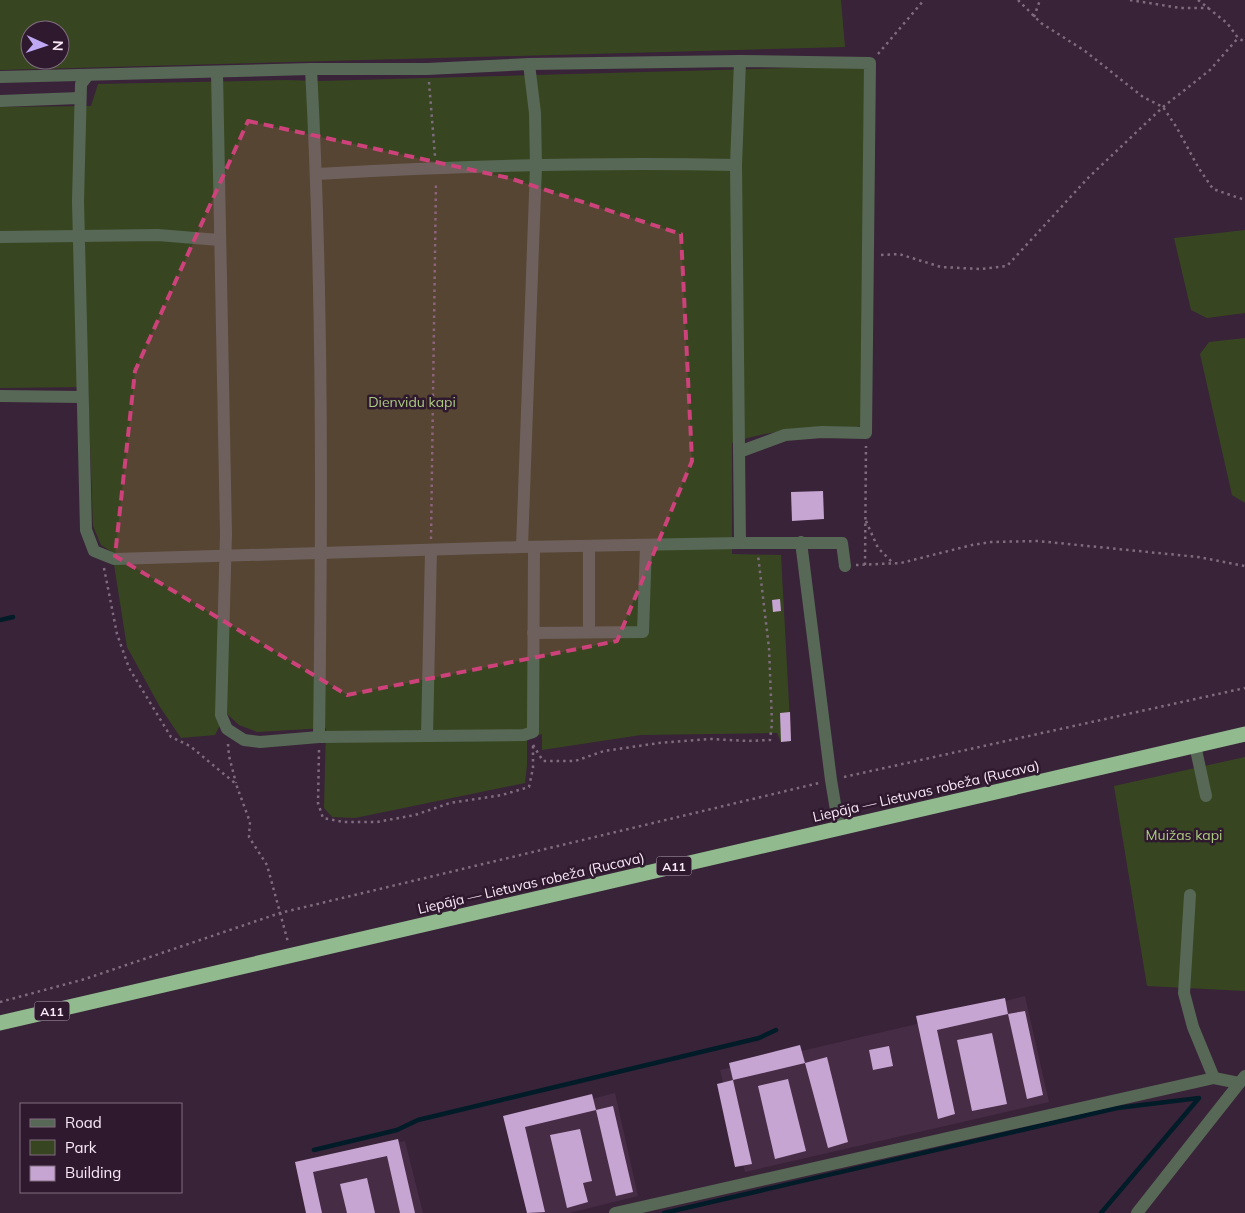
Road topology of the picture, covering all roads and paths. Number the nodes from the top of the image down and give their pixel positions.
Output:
1 (924, 0) edge
2 (1018, 0) edge
3 (1040, 0) edge
4 (1130, 0) edge
5 (1198, 0) edge
6 (1208, 8) junction
7 (1034, 17) junction
8 (1238, 38) junction
9 (1245, 42) edge
10 (740, 61) junction
11 (870, 63) junction
12 (529, 64) junction
13 (311, 69) junction
14 (428, 70) junction
15 (217, 73) junction
16 (88, 75) junction
17 (0, 77) edge
18 (80, 98) junction
19 (0, 101) edge
20 (1163, 107) junction
21 (736, 165) junction
22 (536, 166) junction
23 (436, 167) junction
24 (317, 174) junction
25 (1245, 200) edge
26 (78, 236) junction
27 (0, 237) edge
28 (219, 240) junction
29 (869, 256) junction
30 (0, 396) edge
31 (82, 397) junction
32 (866, 433) junction
33 (740, 452) junction
34 (865, 520) junction
35 (801, 542) junction
36 (740, 543) junction
37 (757, 544) junction
38 (646, 545) junction
39 (589, 546) junction
40 (528, 547) junction
41 (431, 550) junction
42 (322, 552) junction
43 (101, 554) junction
44 (225, 556) junction
45 (894, 564) junction
46 (865, 565) junction
47 (845, 566) joint
48 (1245, 566) edge
49 (533, 632) junction
50 (589, 632) junction
51 (1245, 688) edge
52 (227, 729) junction
53 (533, 732) junction
54 (1245, 734) edge
55 (427, 736) junction
56 (319, 737) junction
57 (1195, 745) junction
58 (533, 746) junction
59 (831, 780) junction
60 (236, 784) junction
61 (1206, 796) dead end
62 (839, 828) junction
63 (1190, 895) dead end
64 (280, 913) junction
65 (292, 955) junction
66 (0, 1002) edge
67 (0, 1023) edge
68 (1214, 1078) junction
69 (1242, 1079) edge
70 (615, 1213) edge
71 (1136, 1213) edge

1 - 11 path
2 - 7 path
3 - 7 path
4 - 6 path
5 - 6 path
6 - 8 path
7 - 20 path
8 - 9 path
8 - 20 path
10 - 11 street
10 - 12 street
10 - 21 street
11 - 29 street
12 - 14 street
12 - 22 street
13 - 14 street
13 - 15 street
13 - 24 street
14 - 23 path
15 - 16 street
15 - 28 street
16 - 17 street
16 - 18 street
18 - 19 street
18 - 26 street
20 - 25 path
20 - 29 path
21 - 22 street
21 - 33 street
22 - 23 street
22 - 40 street
23 - 24 street
23 - 41 path
24 - 42 street
26 - 27 street
26 - 28 street
26 - 31 street
28 - 44 street
29 - 32 street
30 - 31 street
31 - 43 street
32 - 33 street
32 - 34 path
33 - 36 street
34 - 45 path
34 - 46 path
35 - 37 street
35 - 47 street
35 - 59 street
36 - 37 street
36 - 38 street
37 - 58 path
38 - 39 street
38 - 50 street
39 - 40 street
39 - 50 street
40 - 41 street
40 - 49 street
41 - 42 street
41 - 55 street
42 - 44 street
42 - 56 street
43 - 44 street
43 - 60 path
44 - 52 street
45 - 46 path
45 - 48 path
46 - 47 path
49 - 50 street
49 - 53 street
51 - 59 path
52 - 56 street
52 - 60 path
53 - 55 street
53 - 58 path
54 - 57 highway, Liepāja — Lietuvas robeža (Rucava) / A11
55 - 56 street
56 - 58 path
57 - 61 street
57 - 62 highway, Liepāja — Lietuvas robeža (Rucava) / A11
59 - 62 street
59 - 64 path
60 - 64 path
62 - 65 highway, Liepāja — Lietuvas robeža (Rucava) / A11
63 - 68 street
64 - 65 path
64 - 66 path
65 - 67 highway, Liepāja — Lietuvas robeža (Rucava) / A11
68 - 69 street
68 - 70 street
69 - 71 street

